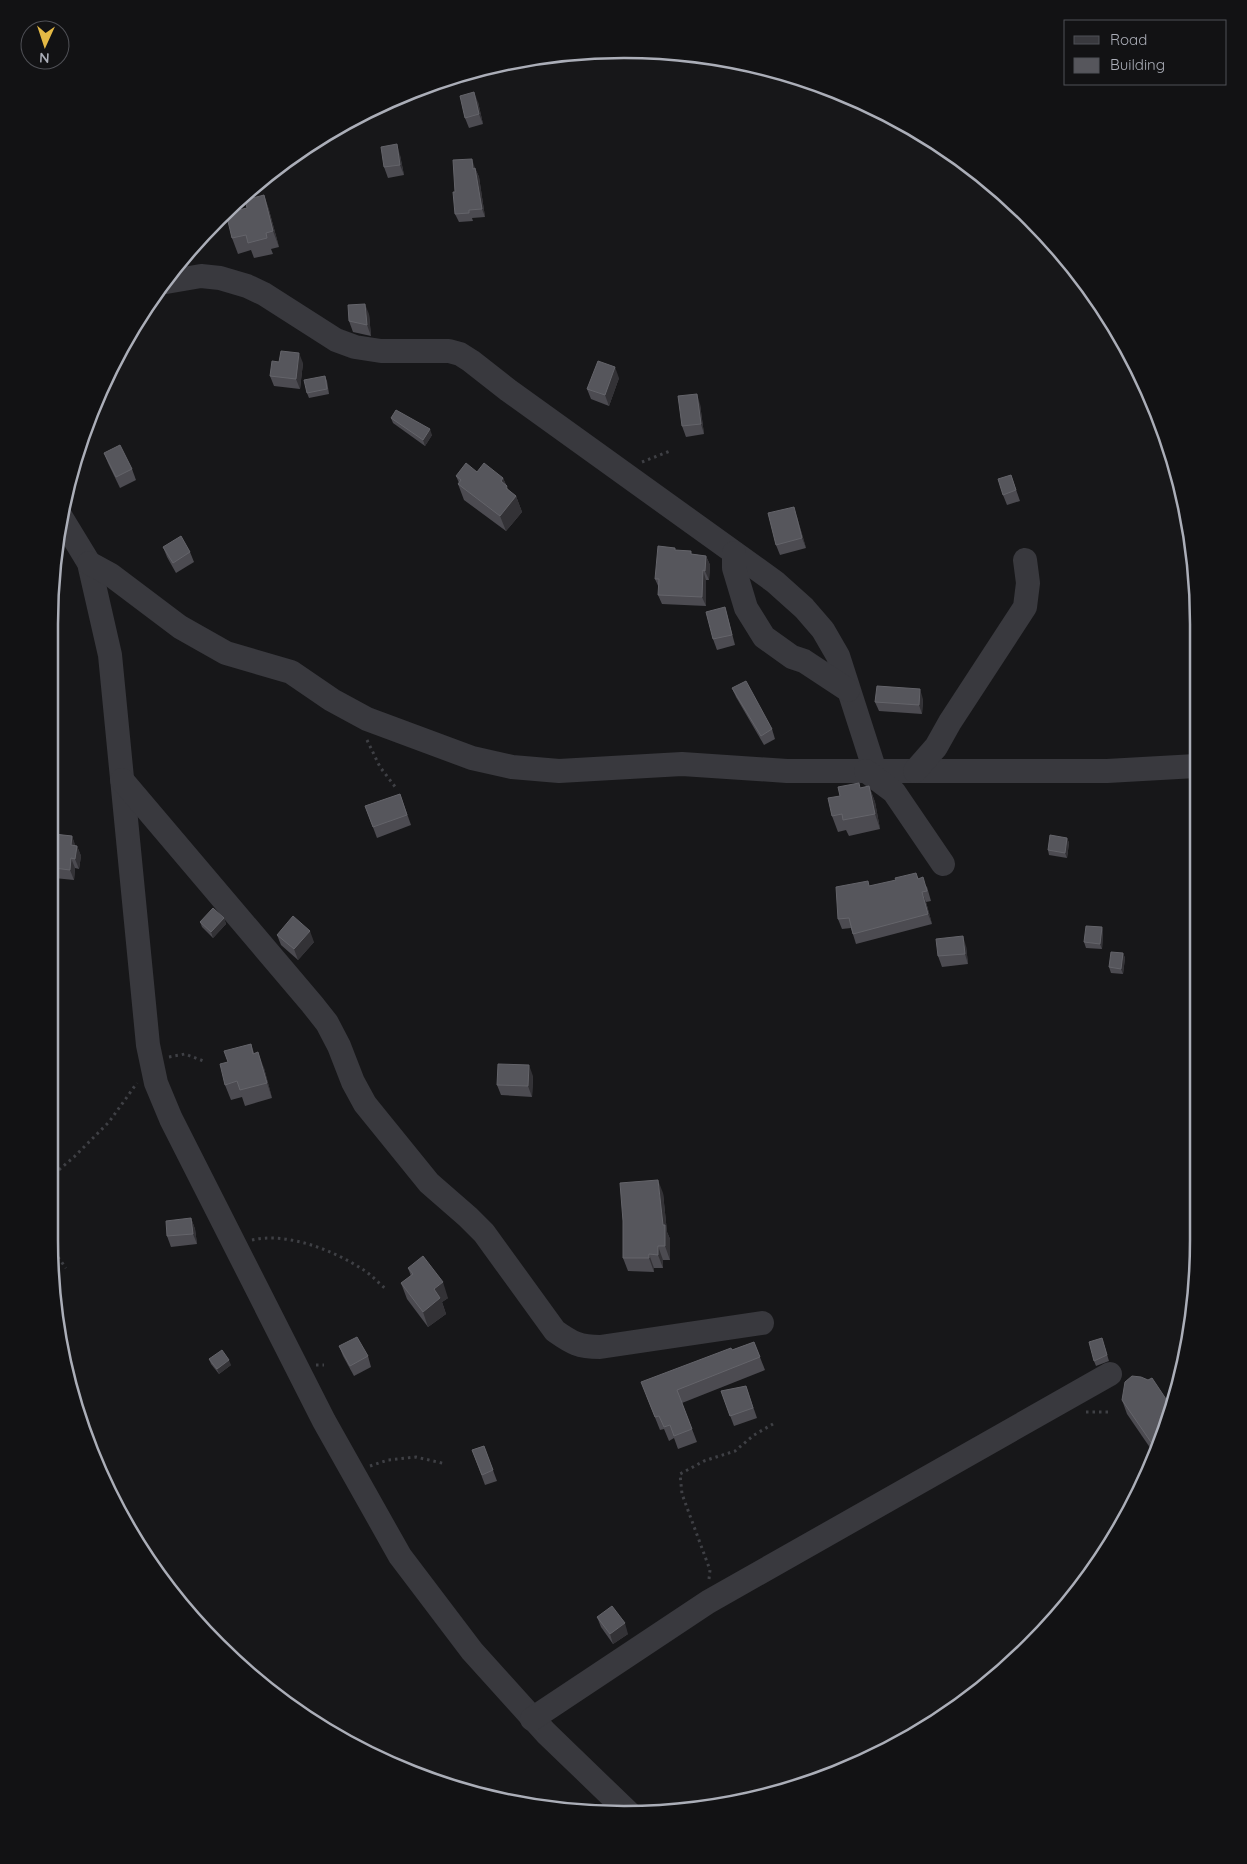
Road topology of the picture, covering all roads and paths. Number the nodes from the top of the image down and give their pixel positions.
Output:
1 (173, 281) edge
2 (670, 451) dead end
3 (621, 471) junction
4 (66, 525) edge
5 (734, 553) junction
6 (1025, 560) dead end
7 (89, 563) junction
8 (848, 690) junction
9 (348, 710) junction
10 (1190, 766) edge
11 (871, 771) junction
12 (915, 771) junction
13 (122, 780) junction
14 (396, 788) dead end
15 (943, 864) dead end
16 (152, 1061) junction
17 (206, 1062) dead end
18 (58, 1171) edge
19 (235, 1245) junction
20 (58, 1258) edge
21 (66, 1268) dead end
22 (386, 1289) dead end
23 (762, 1324) dead end
24 (1110, 1374) dead end
25 (773, 1424) dead end
26 (446, 1464) dead end
27 (352, 1471) junction
28 (708, 1602) junction
29 (532, 1719) junction
30 (622, 1806) edge

1 - 3 street
2 - 3 path
3 - 5 street
4 - 7 street
5 - 8 street
5 - 8 street
6 - 12 street
7 - 9 street
7 - 13 street
8 - 11 street
9 - 11 street
9 - 14 path
10 - 12 street
11 - 12 street
11 - 15 street
13 - 16 street
13 - 23 street
16 - 17 path
16 - 18 path
16 - 19 street
19 - 22 path
19 - 27 street
20 - 21 path
24 - 28 street
25 - 28 path
26 - 27 path
27 - 29 street
28 - 29 street
29 - 30 street

